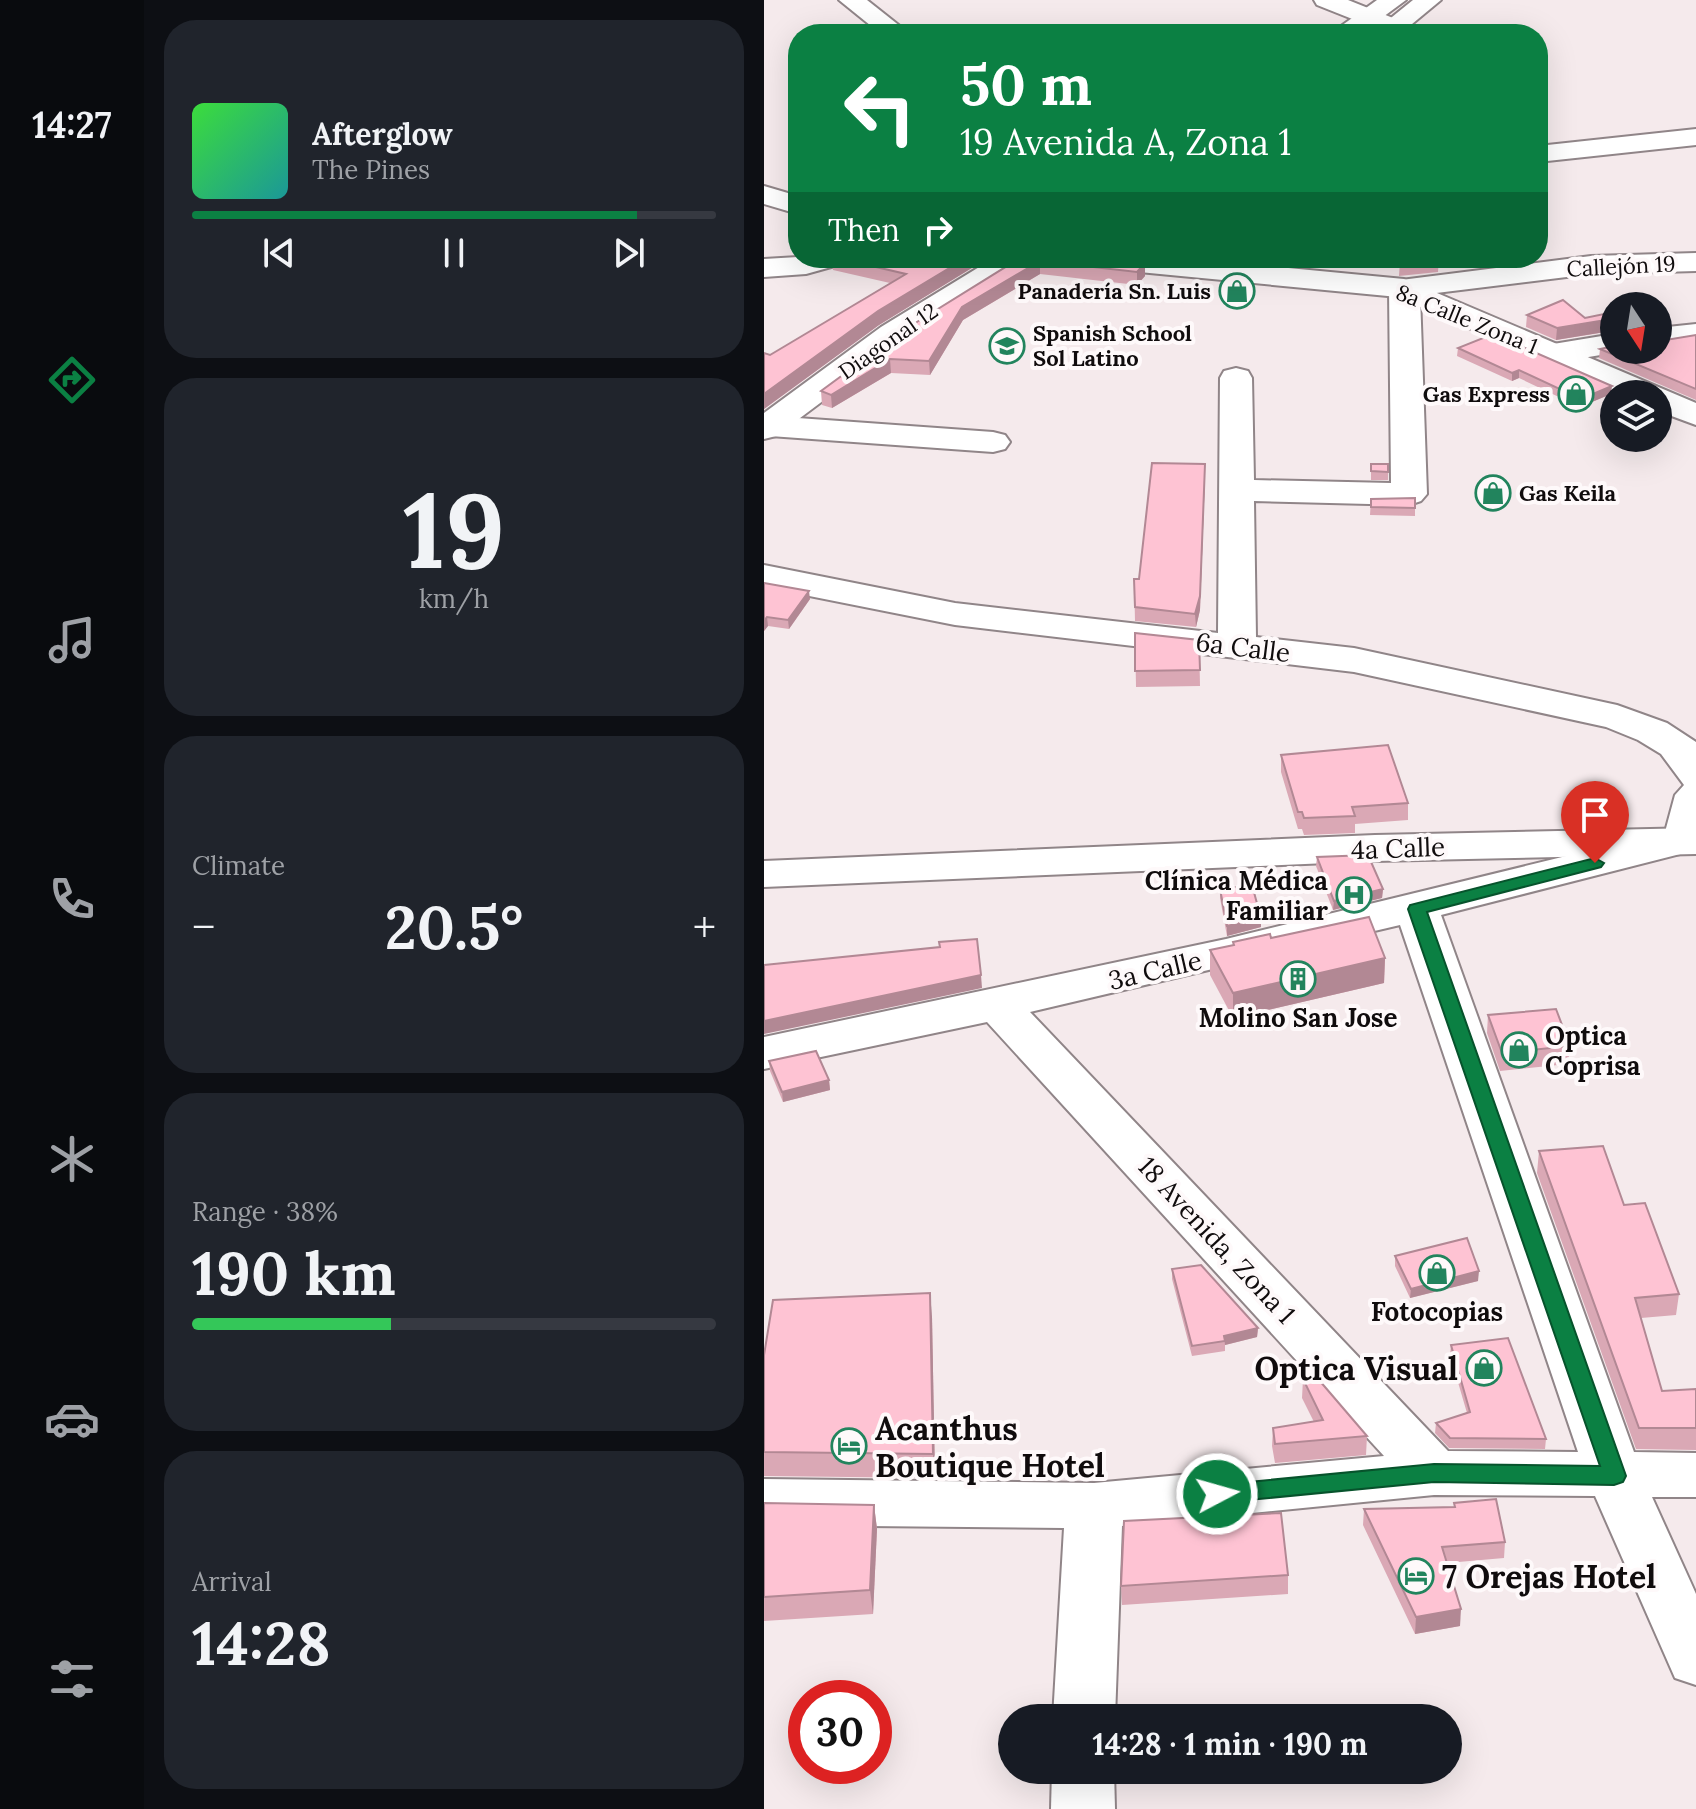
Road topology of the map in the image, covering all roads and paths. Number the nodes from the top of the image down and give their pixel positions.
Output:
1 (851, 0) edge
2 (1326, 0) edge
3 (1394, 0) edge
4 (1429, 0) edge
5 (1364, 17) junction
6 (883, 24) edge
7 (1355, 24) edge
8 (1377, 24) edge
9 (1397, 24) edge
10 (1696, 137) edge
11 (1548, 150) edge
12 (1696, 262) edge
13 (788, 266) edge
14 (764, 268) edge
15 (999, 268) edge
16 (1285, 268) edge
17 (1404, 288) junction
18 (1696, 333) edge
19 (1672, 336) edge
20 (1600, 346) edge
21 (1552, 353) junction
22 (1236, 378) dead end
23 (1615, 380) edge
24 (1672, 405) edge
25 (1696, 415) edge
26 (767, 427) edge
27 (993, 442) dead end
28 (1235, 490) junction
29 (764, 576) edge
30 (1237, 646) junction
31 (1696, 776) edge
32 (1696, 795) edge
33 (1692, 839) edge
34 (764, 874) edge
35 (1417, 909) junction
36 (999, 1007) junction
37 (764, 1053) edge
38 (1434, 1473) junction
39 (1696, 1475) edge
40 (1614, 1476) junction
41 (764, 1502) edge
42 (1094, 1506) junction
43 (1696, 1660) edge
44 (1085, 1704) edge
45 (1083, 1784) edge
46 (1083, 1809) edge

1 - 6 street
2 - 5 street
3 - 5 street
4 - 9 street
5 - 7 street
5 - 8 street
10 - 11 street
12 - 17 street, Callejón 19
13 - 14 street
15 - 26 street, Diagonal 12
16 - 17 street, 8a Calle Zona 1
17 - 21 street, 8a Calle Zona 1
17 - 28 street
18 - 19 street
20 - 21 street
21 - 23 street, 8a Calle Zona 1
22 - 28 street
24 - 25 street
26 - 27 street
28 - 30 street
29 - 30 street, 6a Calle
30 - 31 street, 6a Calle
32 - 33 street
33 - 34 street, 4a Calle
33 - 35 street, 3a Calle
35 - 36 street, 3a Calle
35 - 40 street
36 - 37 street, 3a Calle
36 - 38 street, 18 Avenida, Zona 1
38 - 40 street
38 - 42 street
39 - 40 street
40 - 43 street
41 - 42 street
42 - 44 street
45 - 46 street

